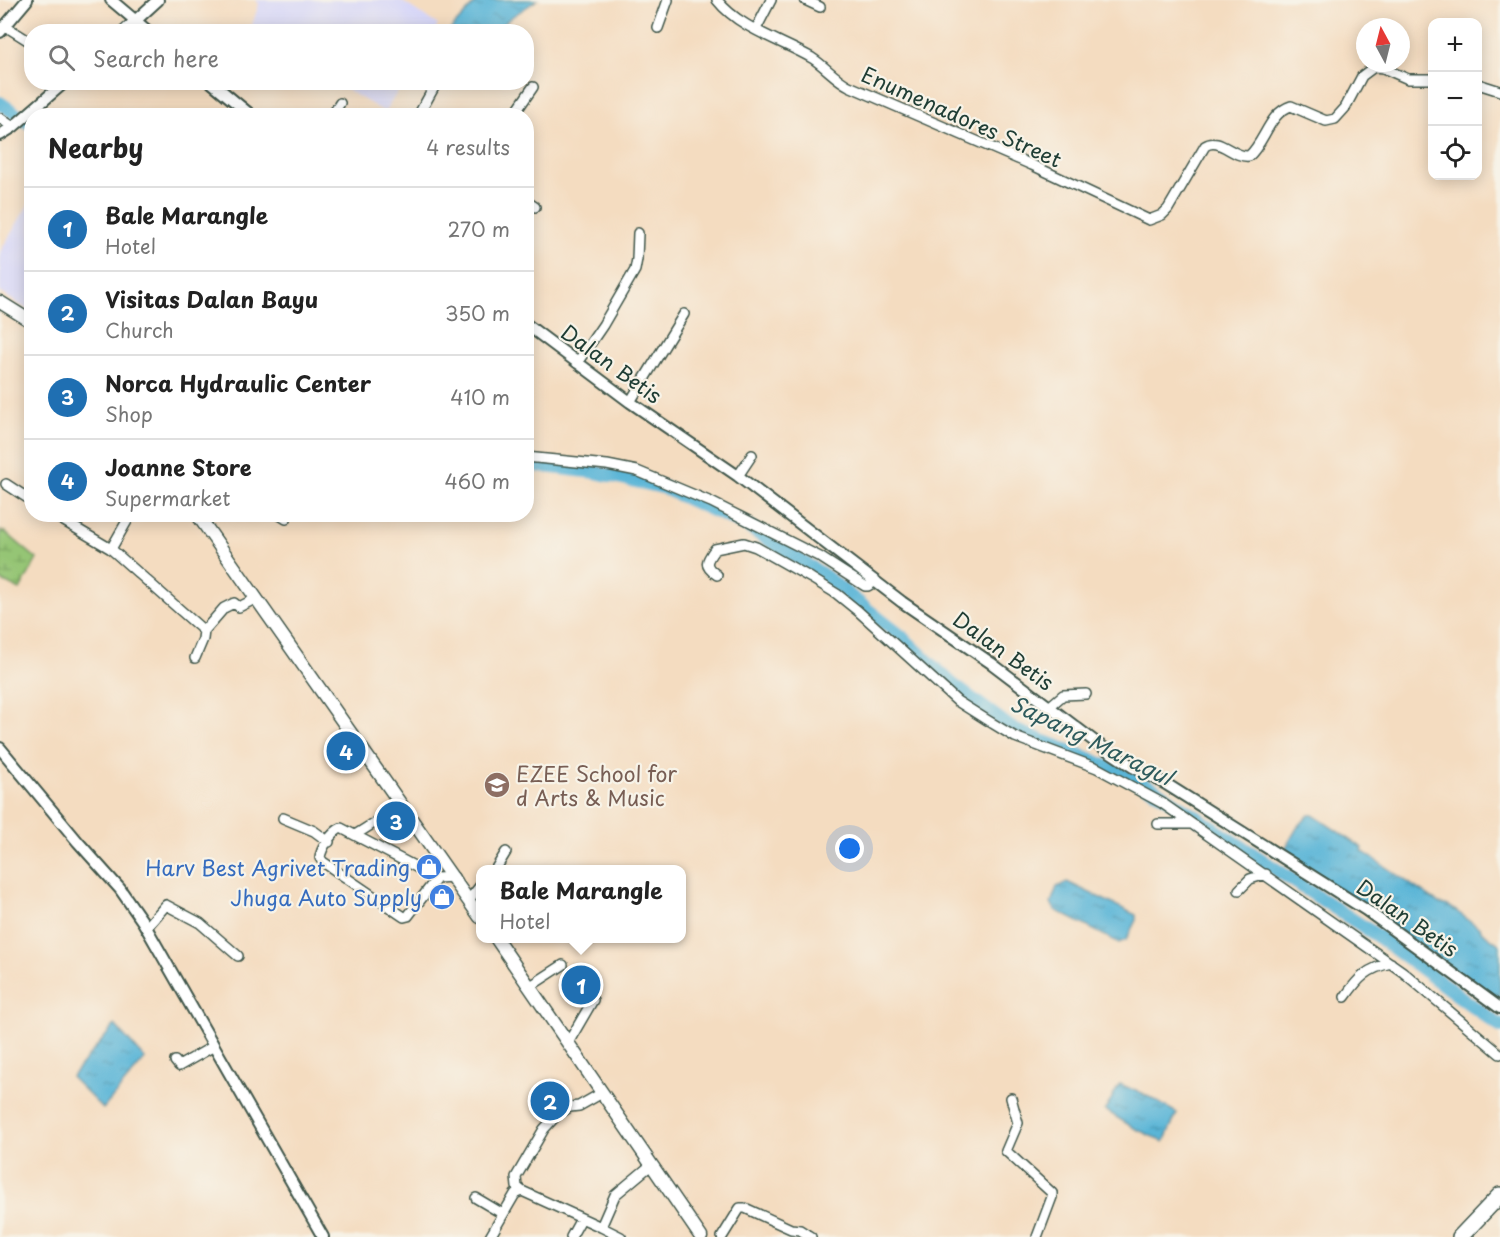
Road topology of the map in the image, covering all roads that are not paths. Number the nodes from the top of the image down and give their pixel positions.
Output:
1 (27, 0) edge
2 (111, 0) edge
3 (158, 0) edge
4 (668, 0) edge
5 (717, 0) edge
6 (731, 0) edge
7 (771, 0) edge
8 (805, 0) edge
9 (819, 7) dead end
10 (725, 10) junction
11 (135, 21) junction
12 (132, 24) edge
13 (139, 24) edge
14 (658, 28) dead end
15 (2, 29) edge
16 (756, 29) junction
17 (24, 39) edge
18 (1428, 79) edge
19 (1482, 85) edge
20 (56, 90) edge
21 (220, 90) edge
22 (433, 90) edge
23 (531, 90) edge
24 (1500, 91) edge
25 (340, 104) dead end
26 (35, 108) edge
27 (240, 108) edge
28 (337, 108) edge
29 (422, 108) edge
30 (519, 108) edge
31 (0, 118) edge
32 (24, 118) edge
33 (15, 126) junction
34 (0, 135) edge
35 (638, 233) dead end
36 (0, 302) edge
37 (684, 314) dead end
38 (24, 317) edge
39 (534, 330) edge
40 (577, 363) junction
41 (630, 402) junction
42 (752, 455) dead end
43 (534, 458) edge
44 (738, 476) junction
45 (6, 484) dead end
46 (24, 496) edge
47 (65, 522) edge
48 (126, 522) edge
49 (202, 522) edge
50 (111, 549) junction
51 (717, 575) dead end
52 (876, 581) junction
53 (255, 599) junction
54 (204, 631) junction
55 (195, 658) dead end
56 (1086, 694) dead end
57 (1049, 707) junction
58 (0, 748) edge
59 (401, 806) junction
60 (283, 818) dead end
61 (1158, 824) dead end
62 (1191, 824) junction
63 (355, 835) junction
64 (329, 842) junction
65 (506, 852) dead end
66 (498, 865) edge
67 (1266, 874) junction
68 (453, 877) junction
69 (437, 878) junction
70 (1239, 890) dead end
71 (476, 891) edge
72 (469, 900) junction
73 (476, 910) edge
74 (146, 928) junction
75 (499, 943) edge
76 (238, 956) dead end
77 (1391, 963) junction
78 (563, 965) dead end
79 (529, 987) junction
80 (1345, 997) dead end
81 (593, 1000) dead end
82 (1500, 1008) edge
83 (568, 1044) junction
84 (213, 1046) junction
85 (1500, 1054) edge
86 (185, 1075) dead end
87 (602, 1093) junction
88 (1011, 1098) dead end
89 (651, 1164) junction
90 (522, 1191) junction
91 (1500, 1195) edge
92 (476, 1198) dead end
93 (503, 1214) junction
94 (581, 1219) junction
95 (600, 1227) junction
96 (323, 1237) edge
97 (490, 1237) edge
98 (571, 1237) edge
99 (621, 1237) edge
100 (701, 1237) edge
101 (722, 1237) edge
102 (811, 1237) edge
103 (1037, 1237) edge
104 (1460, 1237) edge

1 - 15 street
2 - 11 street
3 - 11 street
4 - 14 street
5 - 10 street, Enumenadores Street
6 - 10 street
7 - 16 street
8 - 9 street
10 - 16 street, Enumenadores Street
11 - 12 street
11 - 13 street
15 - 17 street
16 - 18 street, Enumenadores Street
19 - 24 street
20 - 26 street
21 - 27 street
22 - 29 street
23 - 30 street
25 - 28 street
31 - 33 street
32 - 33 street
33 - 34 street
35 - 40 street
36 - 38 main road
37 - 41 street
39 - 40 street, Dalan Betis
40 - 41 street, Dalan Betis
41 - 44 street, Dalan Betis
42 - 44 street
43 - 52 street
44 - 52 street, Dalan Betis
45 - 46 street
47 - 50 street
48 - 50 street
49 - 53 main road
50 - 54 street
51 - 62 street
52 - 57 street, Dalan Betis
53 - 54 street
53 - 59 main road
54 - 55 street
56 - 57 street
57 - 82 street, Dalan Betis
58 - 74 street
59 - 63 street
59 - 68 main road
60 - 64 street
61 - 62 street
62 - 67 street
63 - 64 street
63 - 69 street
64 - 69 street
65 - 66 street
67 - 70 street
67 - 77 street
68 - 69 street
68 - 72 main road
71 - 72 street
72 - 73 main road
74 - 76 street
74 - 84 street
75 - 79 main road
77 - 80 street
77 - 85 street
78 - 79 street
79 - 83 main road
81 - 83 street
83 - 87 main road
84 - 86 street
84 - 96 street
87 - 89 main road
87 - 90 street
88 - 103 street
89 - 95 street
89 - 100 main road
90 - 93 street
90 - 94 street
91 - 104 highway
92 - 93 street
93 - 97 street
94 - 95 street
94 - 98 street
95 - 99 street
101 - 102 street

